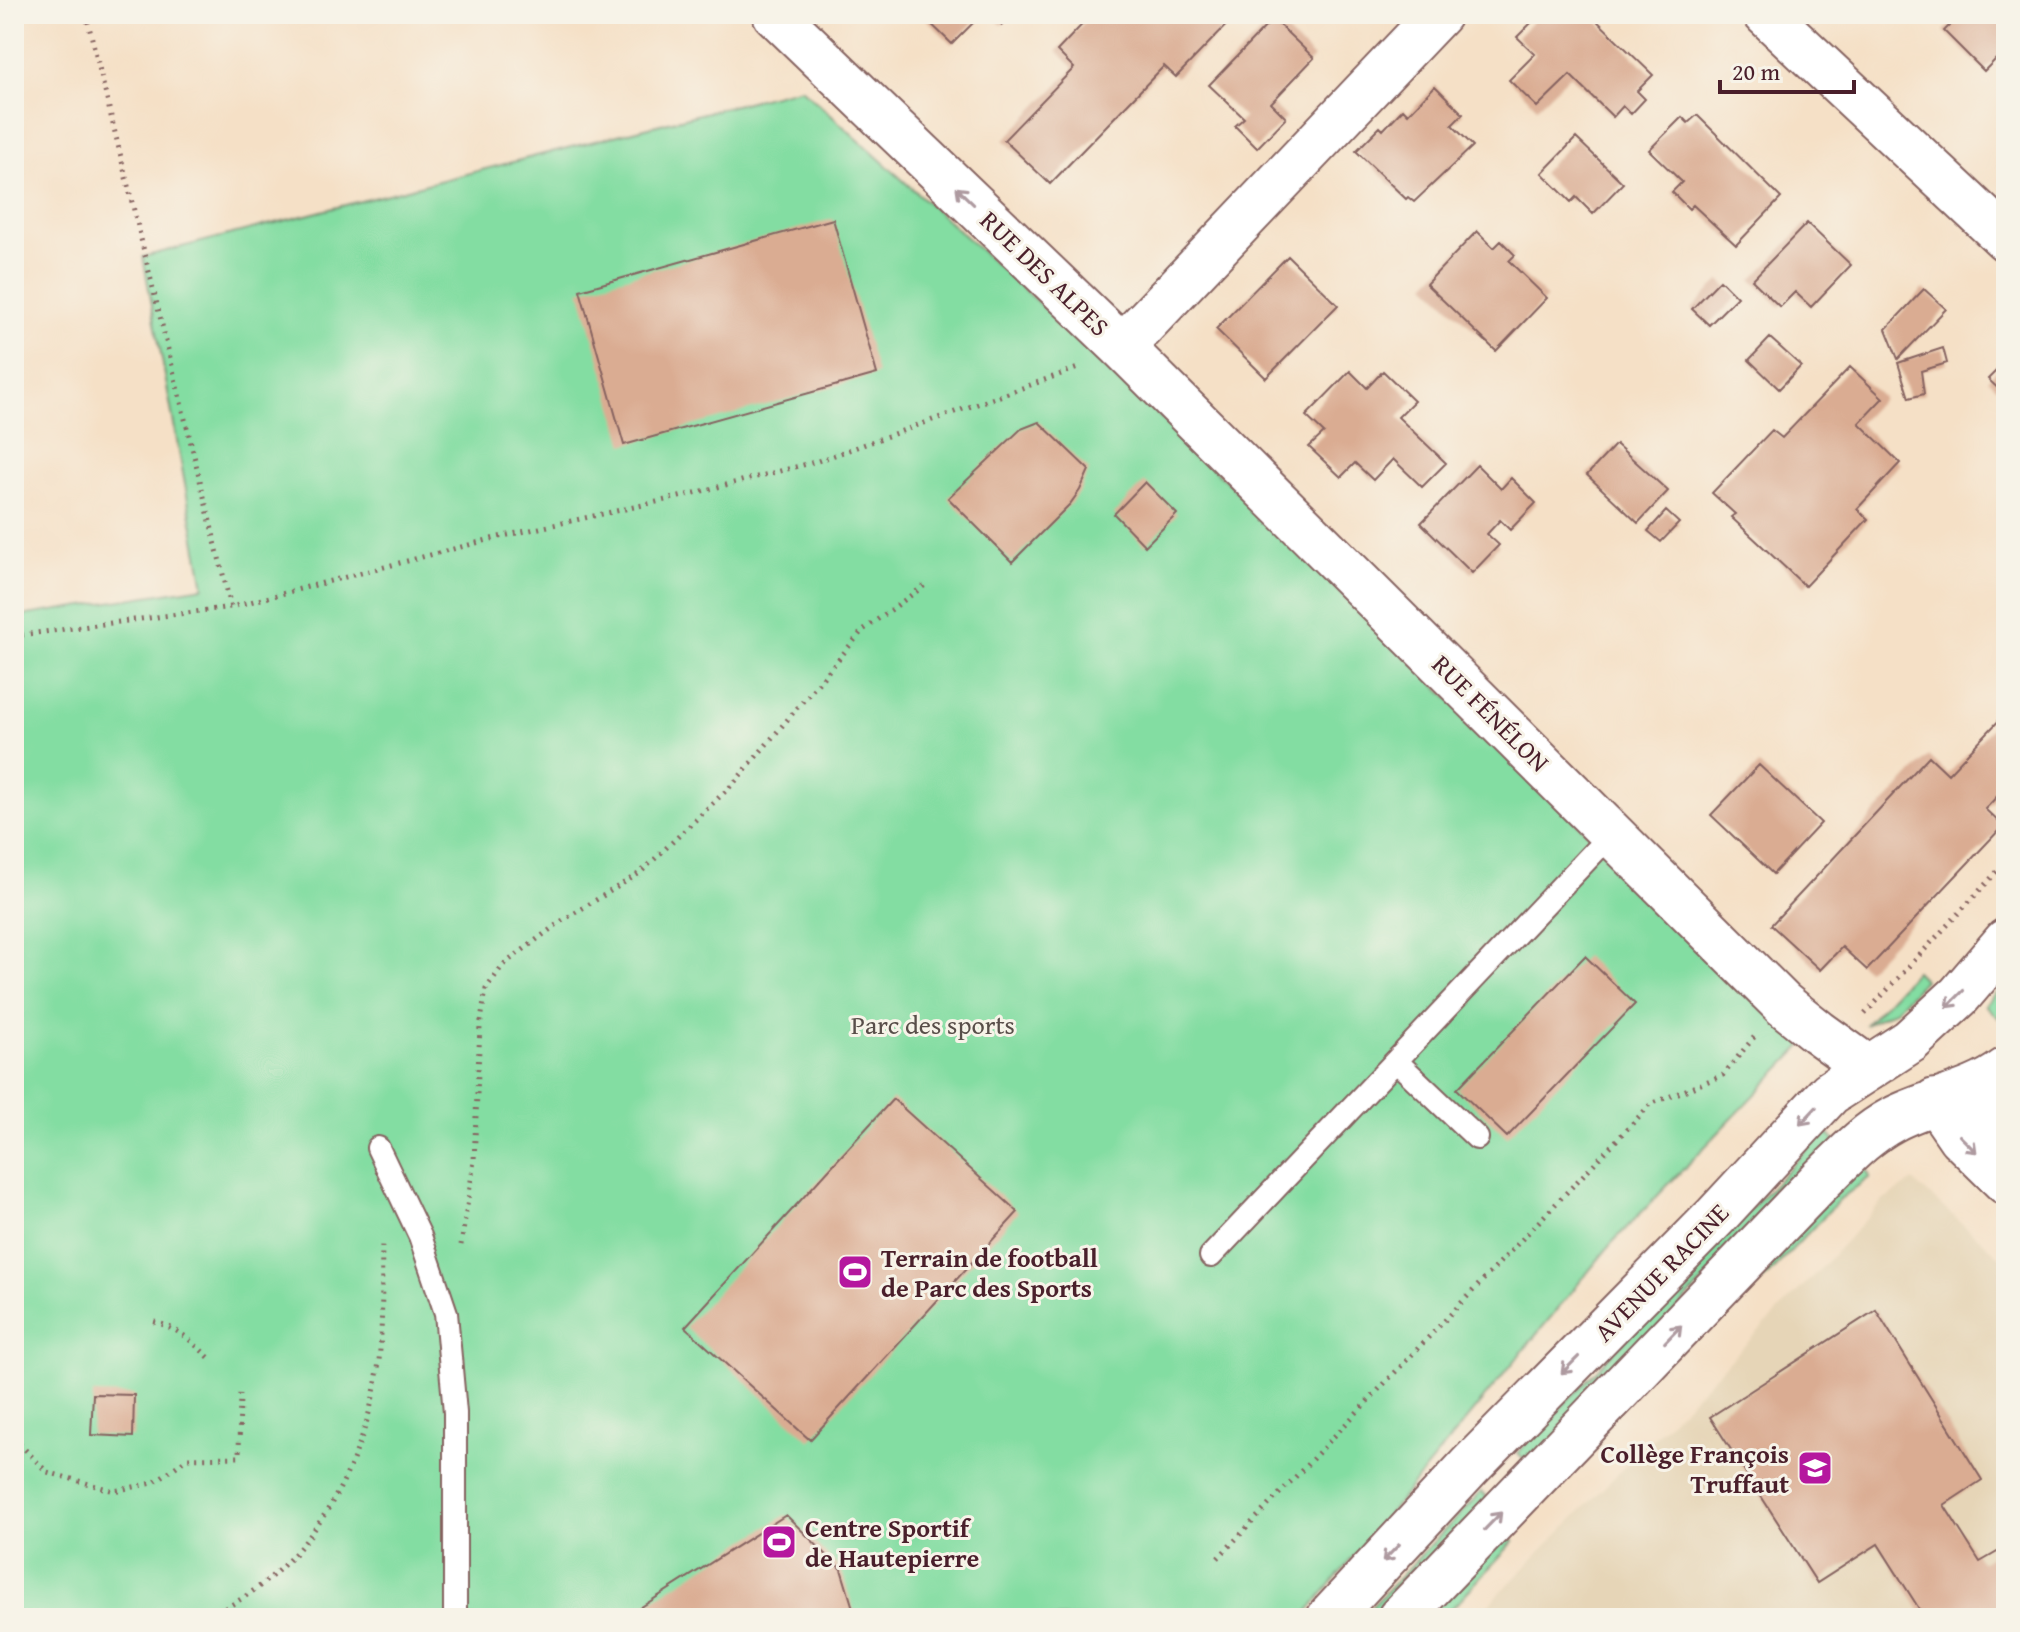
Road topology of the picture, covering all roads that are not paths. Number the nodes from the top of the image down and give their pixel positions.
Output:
1 (775, 14) edge
2 (1439, 14) edge
3 (1766, 14) edge
4 (2006, 239) edge
5 (1122, 347) junction
6 (1612, 833) junction
7 (2006, 941) edge
8 (1851, 1055) junction
9 (1397, 1062) junction
10 (2006, 1070) edge
11 (1936, 1102) junction
12 (2006, 1126) edge
13 (1477, 1138) dead end
14 (378, 1148) dead end
15 (2006, 1182) edge
16 (1211, 1256) dead end
17 (455, 1618) edge
18 (1329, 1618) edge
19 (1400, 1618) edge

5 -> 1 street, RUE DES ALPES
2 - 5 street, RUE DES ALPES
3 - 4 street
5 - 6 street, RUE FÉNÉLON
6 - 8 street, RUE FÉNÉLON
6 - 9 lane
7 -> 8 street, AVENUE RACINE
8 - 11 street, RUE FÉNÉLON
8 -> 18 street, AVENUE RACINE
9 - 13 lane
9 - 16 lane
10 - 11 street, AVENUE RACINE
11 - 12 street
11 -> 15 street
19 -> 11 street, AVENUE RACINE
14 - 17 lane

